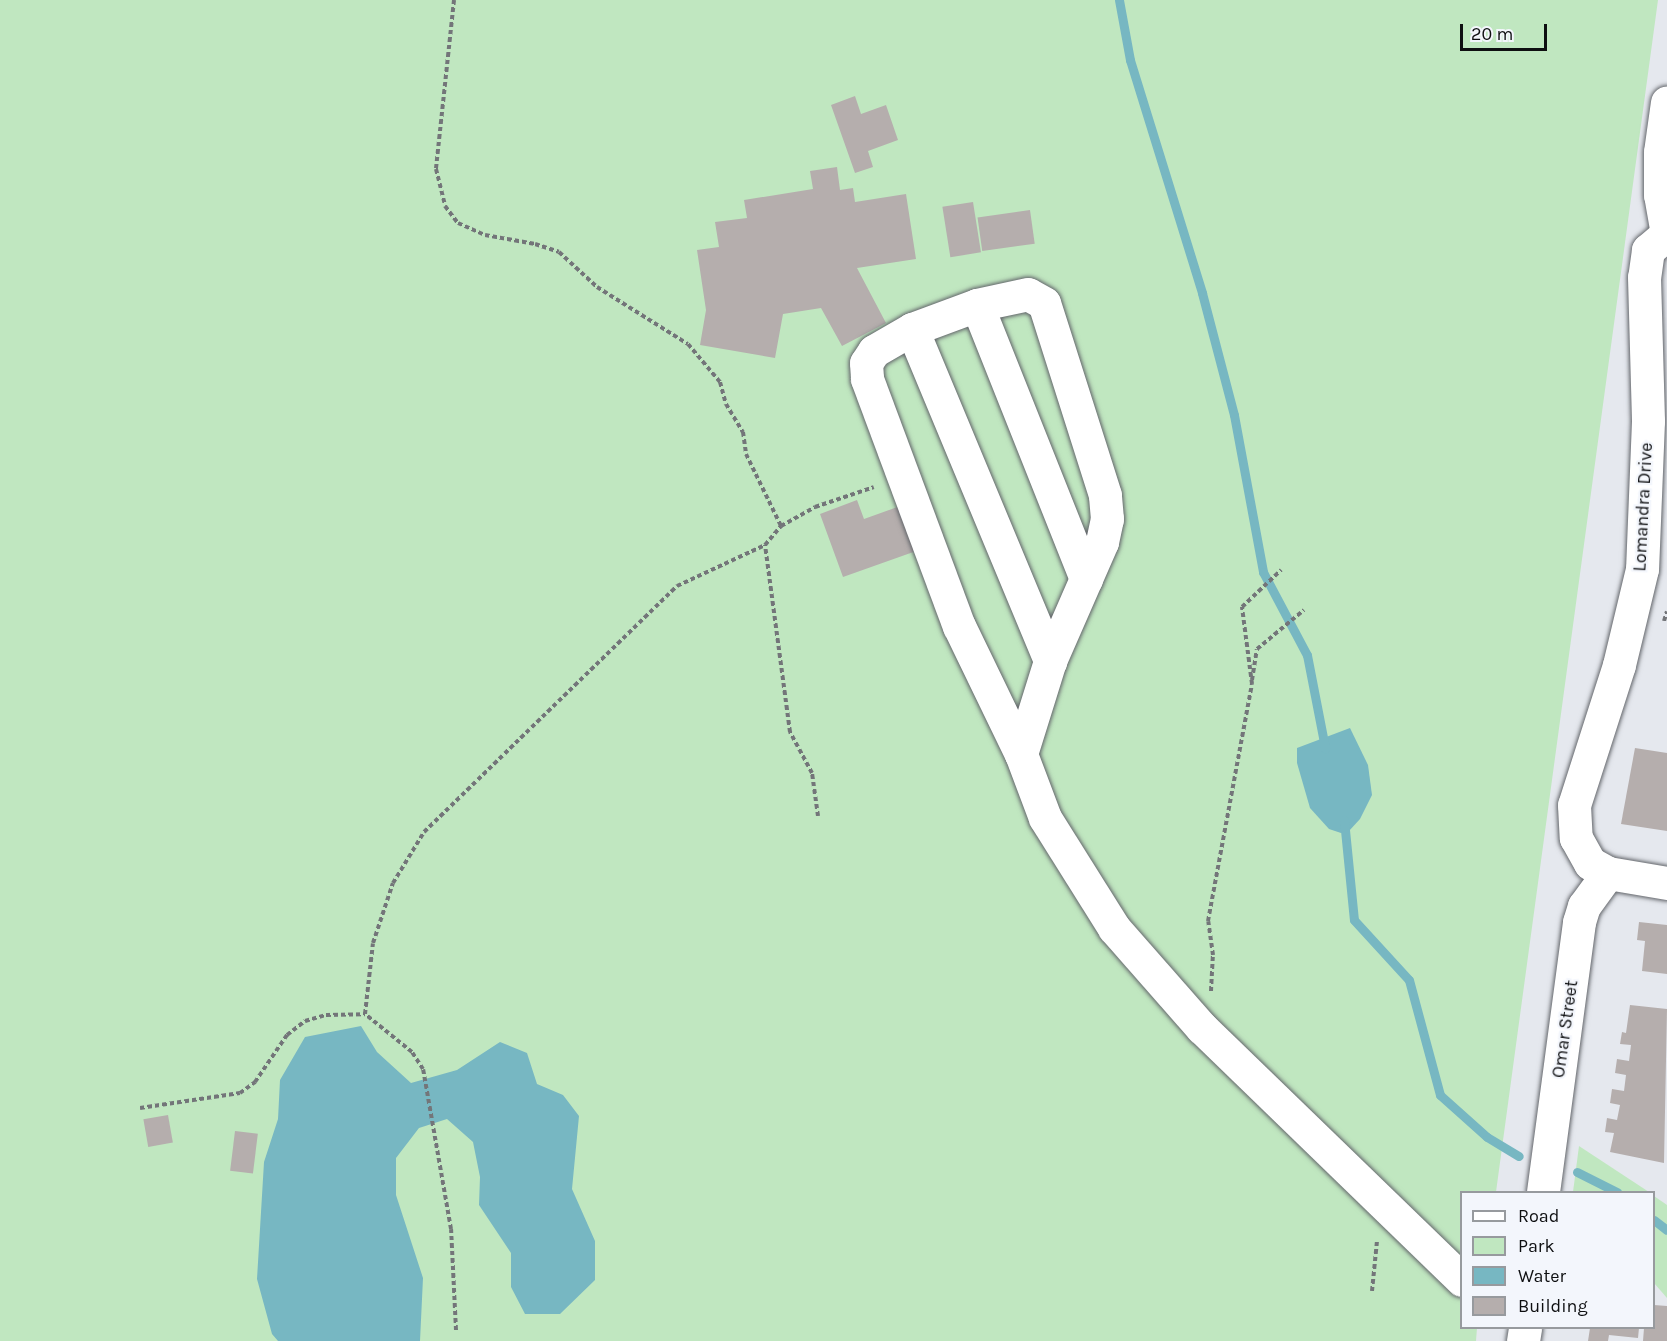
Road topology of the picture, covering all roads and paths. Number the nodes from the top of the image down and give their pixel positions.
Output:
1 (454, 0) edge
2 (1667, 102) edge
3 (1667, 234) edge
4 (977, 305) junction
5 (912, 330) junction
6 (903, 476) junction
7 (781, 526) junction
8 (765, 545) junction
9 (1281, 570) dead end
10 (1654, 571) edge
11 (1086, 579) junction
12 (1304, 610) dead end
13 (1667, 611) edge
14 (1661, 633) dead end
15 (1050, 661) junction
16 (1252, 684) junction
17 (1021, 753) junction
18 (818, 816) dead end
19 (1608, 873) junction
20 (1667, 883) edge
21 (1210, 1000) dead end
22 (365, 1014) junction
23 (140, 1108) dead end
24 (1543, 1191) edge
25 (1377, 1238) dead end
26 (1460, 1279) edge
27 (1372, 1292) dead end
28 (456, 1330) dead end

1 - 7 path
2 - 3 street
3 - 10 street, Lomandra Drive
4 - 5 street
4 - 11 street
4 - 11 street
5 - 6 street
5 - 15 street
6 - 7 path
6 - 17 street
7 - 8 path
8 - 18 path
8 - 22 path
9 - 16 path
10 - 19 street, Lomandra Drive
11 - 15 street
12 - 16 path
13 - 14 path
15 - 17 street
16 - 21 path
17 - 26 street
19 - 20 street
19 - 24 street, Omar Street
22 - 23 path
22 - 28 path
25 - 27 path

